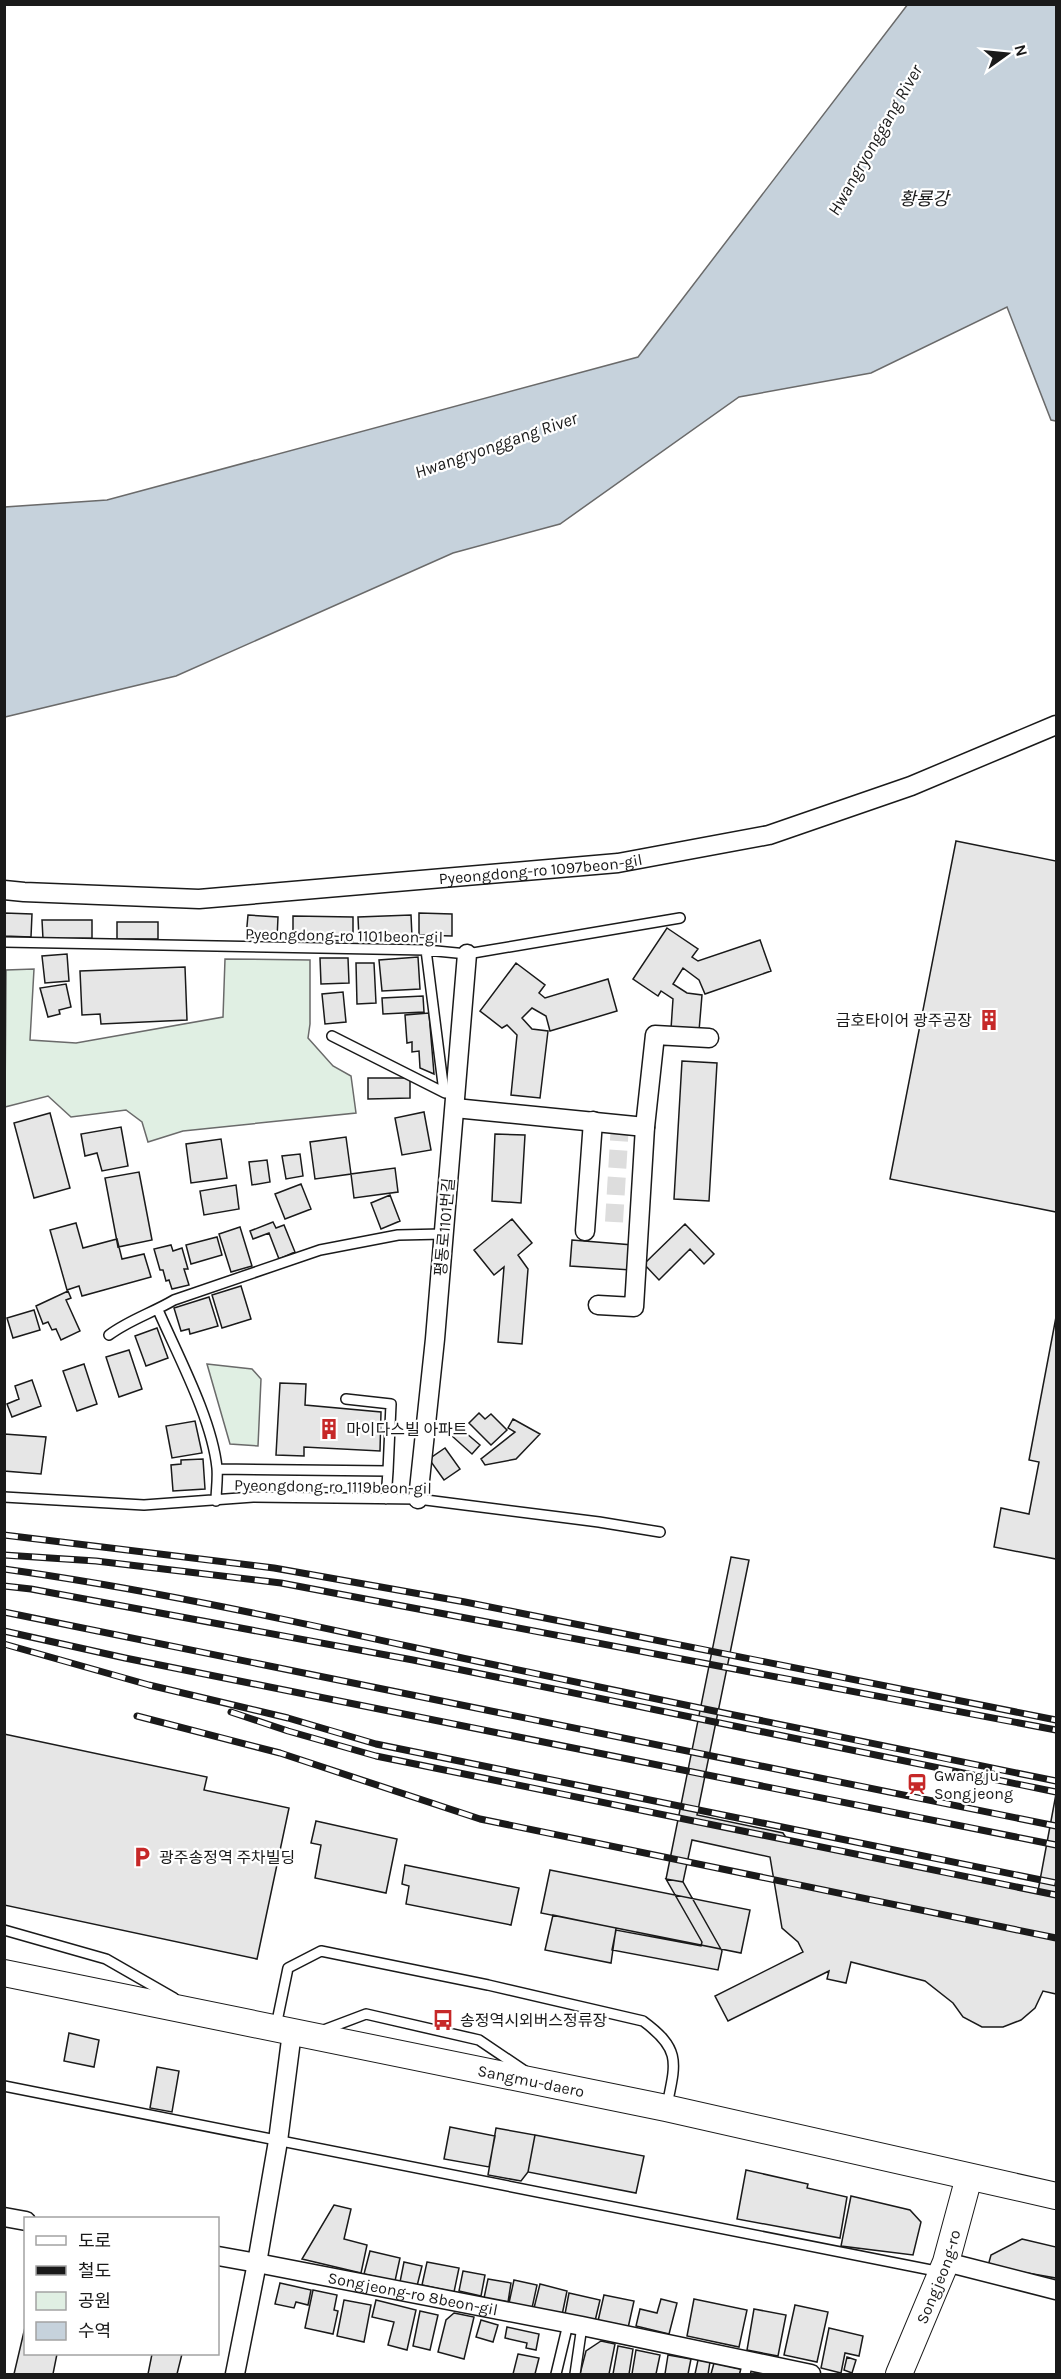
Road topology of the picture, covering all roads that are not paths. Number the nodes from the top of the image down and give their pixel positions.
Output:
1 (1056, 725) edge
2 (4, 890) edge
3 (680, 918) dead end
4 (4, 942) edge
5 (426, 950) junction
6 (467, 954) junction
7 (332, 1036) dead end
8 (710, 1038) dead end
9 (451, 1101) junction
10 (593, 1121) junction
11 (645, 1127) junction
12 (585, 1231) dead end
13 (443, 1234) junction
14 (598, 1305) dead end
15 (158, 1310) junction
16 (109, 1335) dead end
17 (346, 1399) dead end
18 (217, 1469) junction
19 (388, 1471) junction
20 (4, 1497) edge
21 (386, 1499) junction
22 (418, 1499) junction
23 (216, 1501) junction
24 (660, 1532) dead end
25 (4, 1930) edge
26 (4, 1973) edge
27 (200, 2013) junction
28 (292, 2032) junction
29 (4, 2086) edge
30 (666, 2108) junction
31 (278, 2141) junction
32 (969, 2177) junction
33 (1056, 2196) edge
34 (4, 2217) edge
35 (24, 2221) edge
36 (219, 2256) edge
37 (257, 2263) junction
38 (944, 2267) junction
39 (1056, 2290) edge
40 (575, 2325) junction
41 (746, 2368) edge
42 (909, 2370) edge
43 (235, 2374) edge
44 (556, 2374) edge
45 (574, 2374) edge
46 (811, 2374) edge

1 - 2 street, Pyeongdong-ro 1097beon-gil
3 - 6 lane, Pyeongdong-ro 1101beon-gil
4 - 5 lane, Pyeongdong-ro 1101beon-gil
5 - 6 lane, Pyeongdong-ro 1101beon-gil
5 - 9 lane
6 - 9 street, 평동로1101번길
7 - 9 lane
8 - 11 street
9 - 10 street
9 - 13 street, 평동로1101번길
10 - 11 street
10 - 12 street
11 - 14 street
13 - 15 lane
13 - 22 street, 평동로1101번길
15 - 16 lane
15 - 18 lane
17 - 19 lane
18 - 19 lane
18 - 23 lane
19 - 21 lane
20 - 23 lane, Pyeongdong-ro 1119beon-gil
21 - 22 lane, Pyeongdong-ro 1119beon-gil
21 - 23 lane, Pyeongdong-ro 1119beon-gil
22 - 24 lane, Pyeongdong-ro 1119beon-gil
25 - 27 lane
26 - 27 main road, Sangmu-daero
27 - 28 main road, Sangmu-daero
28 - 30 main road, Sangmu-daero
28 - 30 lane
28 - 31 street
29 - 31 lane
30 - 32 main road, Sangmu-daero
31 - 37 street
31 - 38 lane
32 - 33 main road, Sangmu-daero
32 - 38 main road, Songjeong-ro
34 - 35 street
36 - 37 street, Songjeong-ro 8beon-gil
37 - 40 street, Songjeong-ro 8beon-gil
37 - 43 street
38 - 39 street
38 - 42 main road, Songjeong-ro
40 - 41 street, Songjeong-ro 8beon-gil
40 - 44 lane
40 - 45 lane
41 - 46 street, Songjeong-ro 8beon-gil

